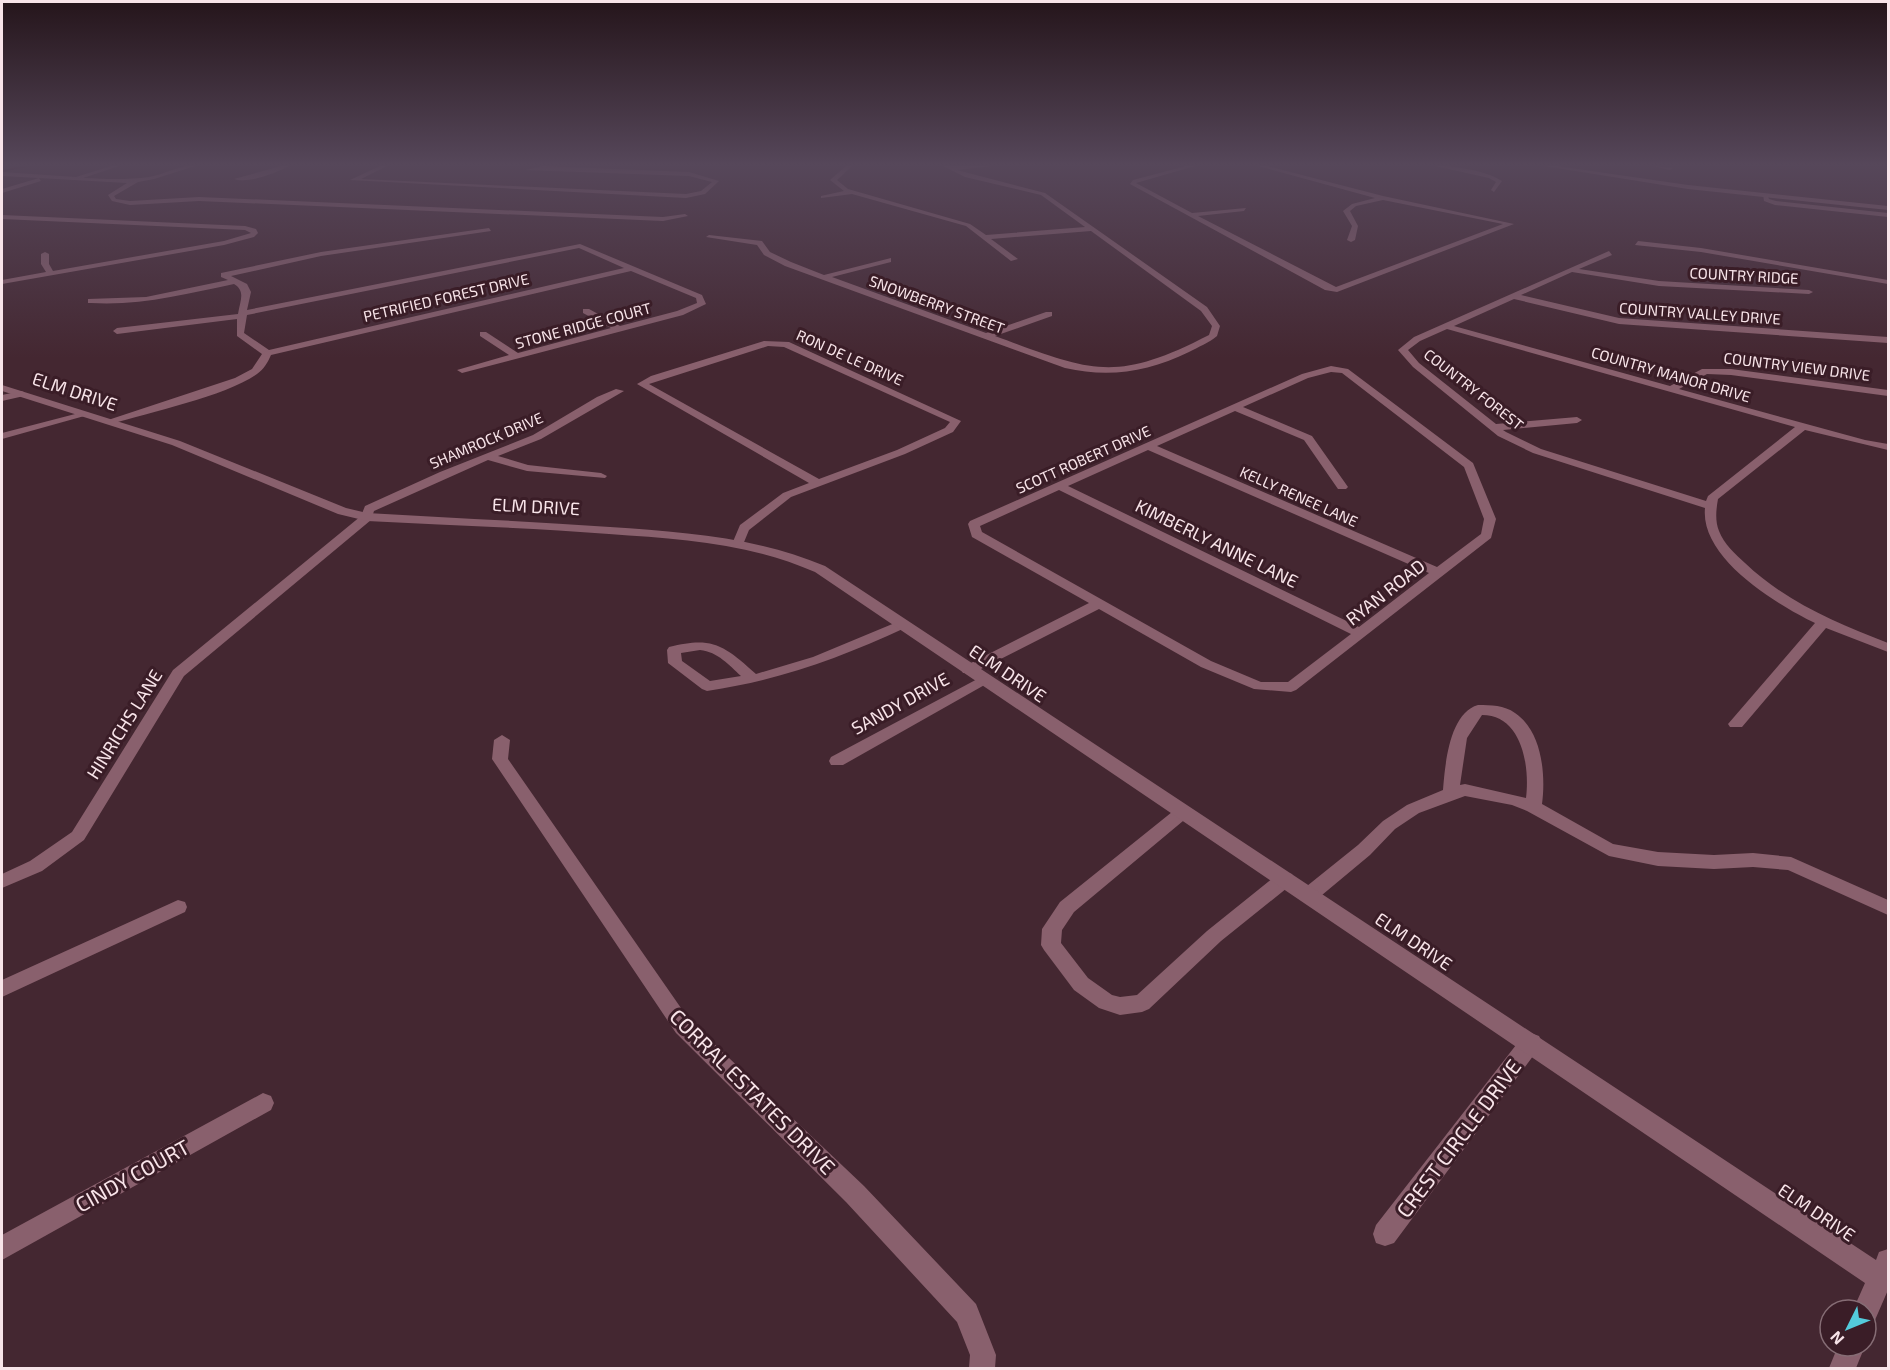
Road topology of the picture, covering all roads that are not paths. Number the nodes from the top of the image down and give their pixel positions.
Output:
1 (248, 230) edge
2 (489, 230) dead end
3 (975, 230) edge
4 (1080, 230) edge
5 (1093, 230) edge
6 (1220, 230) edge
7 (1354, 230) edge
8 (1495, 230) edge
9 (709, 237) dead end
10 (985, 237) junction
11 (1351, 240) dead end
12 (1638, 243) dead end
13 (1609, 253) dead end
14 (45, 254) dead end
15 (1014, 259) dead end
16 (888, 260) dead end
17 (632, 268) junction
18 (1571, 270) junction
19 (51, 274) junction
20 (824, 277) junction
21 (236, 281) junction
22 (2, 282) edge
23 (1888, 282) edge
24 (1809, 292) dead end
25 (1513, 296) junction
26 (91, 301) dead end
27 (586, 311) dead end
28 (1049, 314) dead end
29 (244, 315) junction
30 (1446, 326) junction
31 (619, 329) junction
32 (117, 331) dead end
33 (483, 334) dead end
34 (987, 336) junction
35 (1888, 340) edge
36 (267, 353) junction
37 (517, 356) junction
38 (462, 370) dead end
39 (1345, 371) joint
40 (2, 388) edge
41 (1670, 390) junction
42 (619, 391) dead end
43 (1888, 393) edge
44 (21, 394) junction
45 (2, 398) edge
46 (1234, 407) junction
47 (83, 415) junction
48 (1577, 420) dead end
49 (108, 422) junction
50 (1803, 426) junction
51 (1496, 427) junction
52 (2, 436) edge
53 (1148, 446) junction
54 (1888, 447) edge
55 (489, 457) junction
56 (602, 476) dead end
57 (820, 484) junction
58 (1059, 486) junction
59 (1342, 487) dead end
60 (1711, 506) junction
61 (367, 517) junction
62 (738, 544) junction
63 (1439, 573) junction
64 (1098, 604) junction
65 (1823, 623) junction
66 (902, 624) junction
67 (1360, 633) junction
68 (1888, 648) edge
69 (968, 670) junction
70 (752, 678) junction
71 (983, 680) junction
72 (1736, 724) dead end
73 (502, 740) dead end
74 (837, 761) dead end
75 (1451, 793) junction
76 (1533, 807) junction
77 (1183, 812) junction
78 (1285, 879) junction
79 (2, 881) edge
80 (1309, 895) junction
81 (178, 907) dead end
82 (1888, 908) edge
83 (2, 989) edge
84 (1531, 1042) junction
85 (263, 1102) dead end
86 (1385, 1234) dead end
87 (2, 1248) edge
88 (1884, 1270) edge
89 (1872, 1298) edge
90 (982, 1368) edge

1 - 19 street
2 - 21 street
3 - 10 street
4 - 10 street
5 - 34 street, SNOWBERRY STREET
6 - 8 street
7 - 11 street
9 - 20 street, SNOWBERRY STREET
10 - 15 street
12 - 23 street
13 - 18 street, COUNTRY FOREST
14 - 19 street
16 - 20 street
17 - 29 street
17 - 31 street, STONE RIDGE COURT
17 - 36 street, PETRIFIED FOREST DRIVE
18 - 24 street, COUNTRY RIDGE
18 - 25 street, COUNTRY FOREST
19 - 22 street
20 - 34 street, SNOWBERRY STREET
21 - 26 street
21 - 29 street
25 - 30 street, COUNTRY FOREST
25 - 35 street, COUNTRY VALLEY DRIVE
27 - 31 street
28 - 34 street
29 - 32 street
29 - 36 street
30 - 41 street, COUNTRY MANOR DRIVE
30 - 51 street, COUNTRY FOREST
31 - 37 street, STONE RIDGE COURT
33 - 37 street
36 - 49 street
37 - 38 street, STONE RIDGE COURT
39 - 46 street, SCOTT ROBERT DRIVE
39 - 63 street, RYAN ROAD
40 - 44 street, ELM DRIVE
41 - 43 street, COUNTRY VIEW DRIVE
41 - 50 street, COUNTRY MANOR DRIVE
42 - 55 street, SHAMROCK DRIVE
44 - 45 street
44 - 47 street, ELM DRIVE
46 - 53 street, SCOTT ROBERT DRIVE
46 - 59 street
47 - 49 street, ELM DRIVE
47 - 52 street
48 - 51 street
49 - 61 street, ELM DRIVE
50 - 54 street, COUNTRY MANOR DRIVE
50 - 60 street
51 - 60 street, COUNTRY FOREST
53 - 58 street, SCOTT ROBERT DRIVE
53 - 63 street, KELLY RENEE LANE
55 - 56 street
55 - 61 street, SHAMROCK DRIVE
57 - 57 street, RON DE LE DRIVE
57 - 62 street, RON DE LE DRIVE
58 - 64 street, SCOTT ROBERT DRIVE
58 - 67 street, KIMBERLY ANNE LANE
60 - 65 street
61 - 62 street, ELM DRIVE
61 - 79 street, HINRICHS LANE
62 - 66 street, ELM DRIVE
63 - 67 street, RYAN ROAD
64 - 67 street, RYAN ROAD
64 - 69 street
65 - 68 street
65 - 72 street
66 - 69 street, ELM DRIVE
66 - 70 street
69 - 71 street, ELM DRIVE
70 - 70 street
71 - 74 street, SANDY DRIVE
71 - 77 street, ELM DRIVE
73 - 90 street, CORRAL ESTATES DRIVE
75 - 76 street
75 - 76 street
75 - 80 street
76 - 82 street
77 - 78 street, ELM DRIVE
77 - 78 street
78 - 80 street, ELM DRIVE
80 - 84 street, ELM DRIVE
81 - 83 street
84 - 86 street, CREST CIRCLE DRIVE
84 - 88 street, ELM DRIVE
85 - 87 street, CINDY COURT
88 - 89 street

